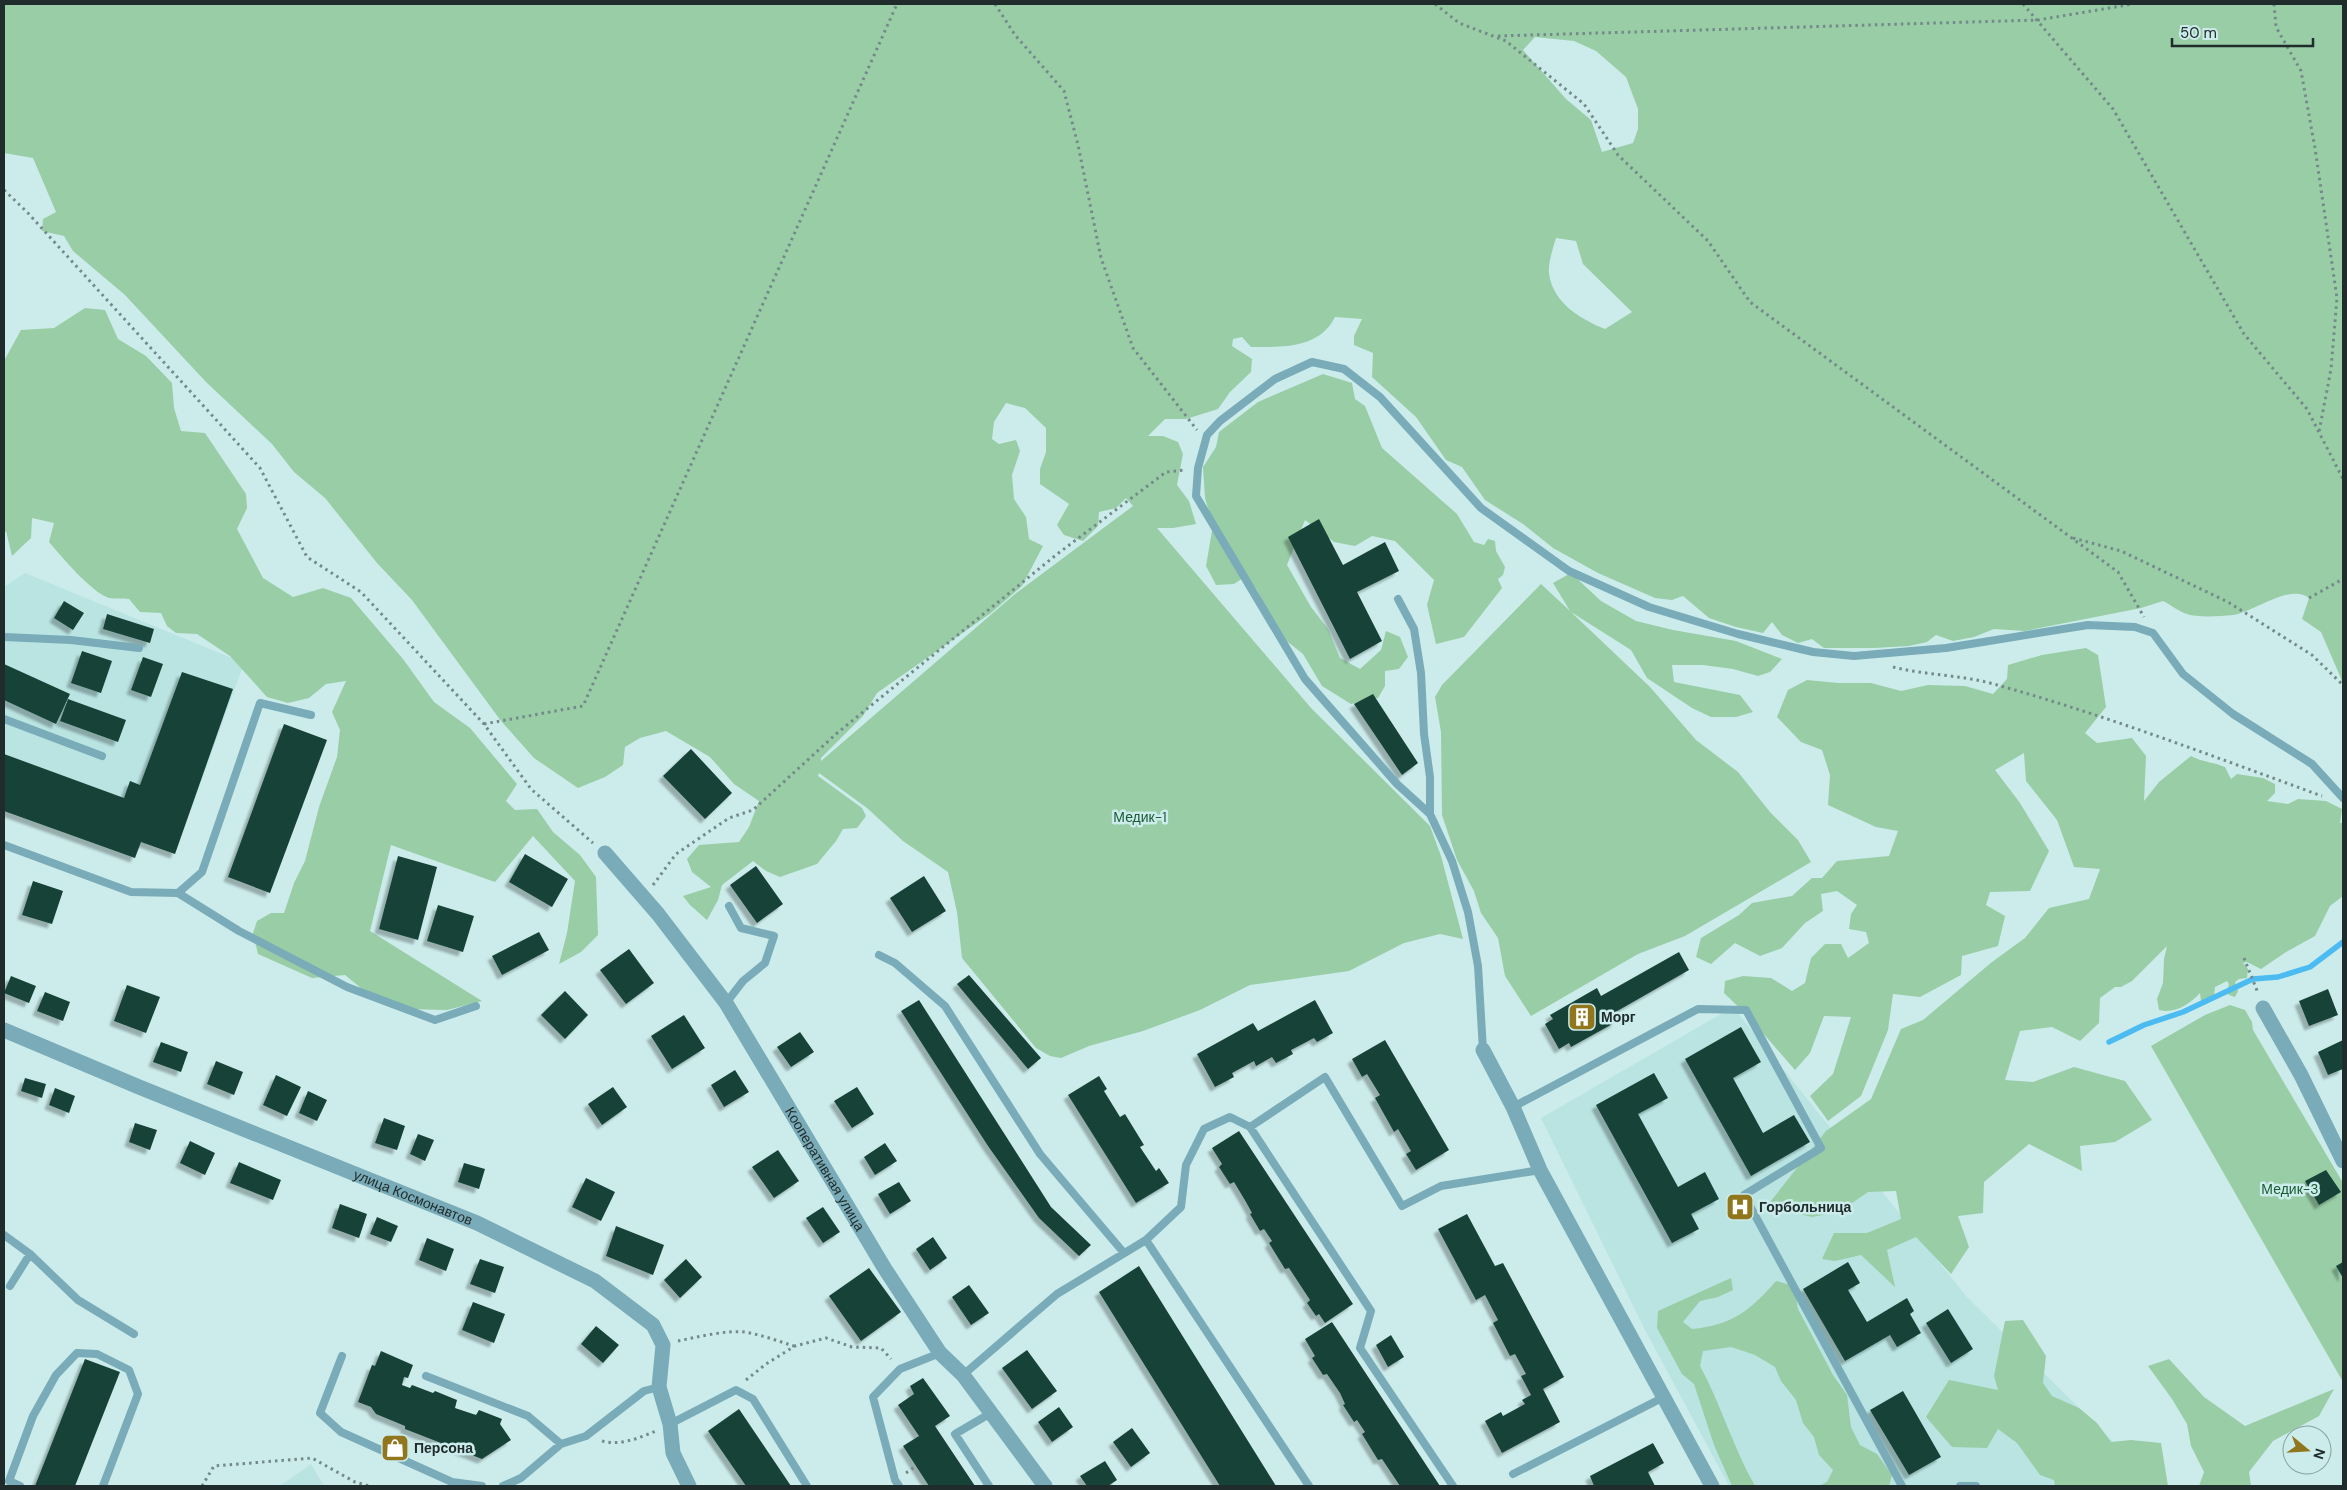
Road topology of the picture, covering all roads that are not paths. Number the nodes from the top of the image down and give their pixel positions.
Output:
1 (1398, 598) dead end
2 (4, 637) edge
3 (139, 648) dead end
4 (311, 715) dead end
5 (4, 719) edge
6 (102, 756) dead end
7 (2343, 798) edge
8 (1430, 814) junction
9 (4, 844) edge
10 (605, 853) road end
11 (178, 893) junction
12 (729, 906) dead end
13 (878, 955) dead end
14 (726, 1003) junction
15 (476, 1006) dead end
16 (2263, 1008) road end
17 (4, 1030) edge
18 (1483, 1050) joint
19 (1513, 1107) junction
20 (1250, 1127) junction
21 (2343, 1161) edge
22 (1540, 1170) junction
23 (4, 1235) edge
24 (1146, 1240) junction
25 (1124, 1253) junction
26 (30, 1254) junction
27 (10, 1286) dead end
28 (134, 1334) dead end
29 (940, 1353) junction
30 (342, 1356) dead end
31 (964, 1374) junction
32 (426, 1376) dead end
33 (659, 1387) junction
34 (1664, 1397) junction
35 (991, 1413) junction
36 (670, 1424) junction
37 (561, 1444) junction
38 (1514, 1474) dead end
39 (20, 1486) edge
40 (103, 1486) edge
41 (482, 1486) edge
42 (503, 1486) edge
43 (689, 1486) edge
44 (807, 1486) edge
45 (899, 1486) edge
46 (990, 1486) edge
47 (1045, 1486) edge
48 (1309, 1486) edge
49 (1453, 1486) edge
50 (1712, 1486) edge
51 (1902, 1486) edge
52 (1960, 1486) edge
53 (1976, 1486) edge

1 - 8 lane
2 - 3 lane
4 - 11 lane
5 - 6 lane
7 - 8 lane
8 - 18 lane
9 - 11 lane
10 - 14 street, Кооперативная улица
11 - 15 lane
12 - 14 lane
13 - 25 lane
14 - 29 street, Кооперативная улица
16 - 21 street
17 - 33 street, улица Космонавтов
18 - 19 street
19 - 22 street
19 - 51 lane
20 - 22 lane
20 - 24 lane
20 - 49 lane
22 - 34 street
23 - 26 lane
24 - 25 lane
24 - 48 lane
25 - 31 lane
26 - 27 lane
26 - 28 lane
29 - 31 street, Кооперативная улица
29 - 45 lane
30 - 41 lane
31 - 35 street, Кооперативная улица
32 - 37 lane
33 - 36 street
33 - 37 lane
34 - 38 lane
34 - 50 street
35 - 46 lane
35 - 47 street, Кооперативная улица
36 - 43 street
36 - 44 lane
37 - 42 lane
39 - 40 lane
52 - 53 lane

